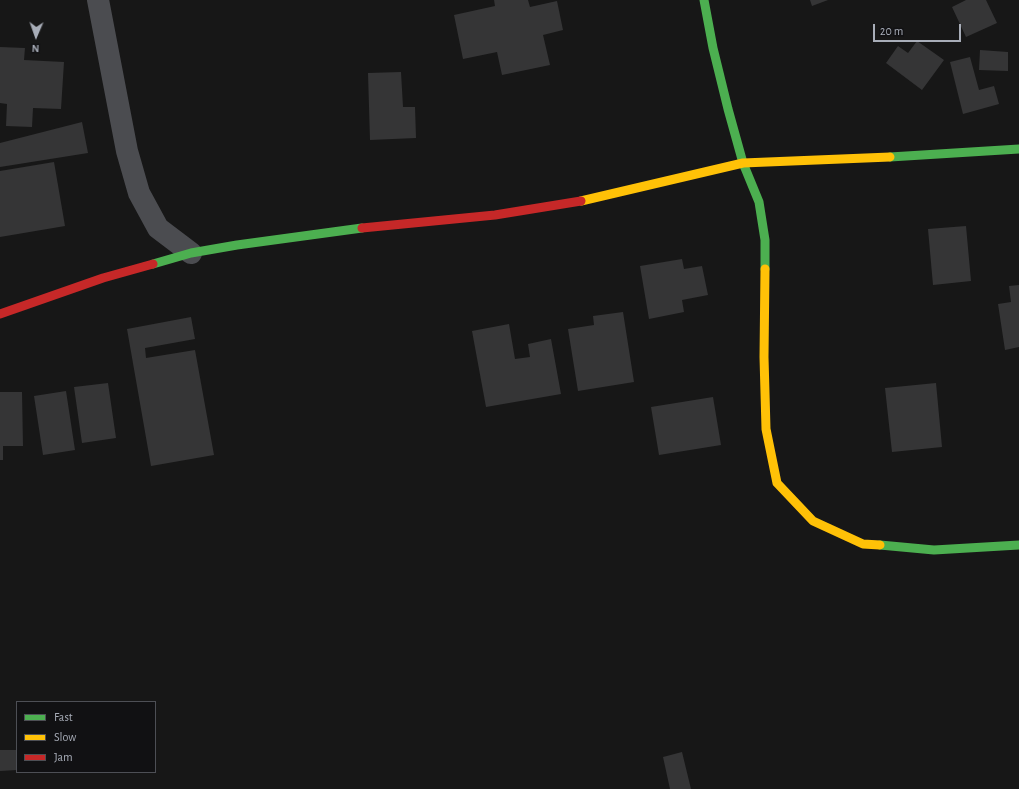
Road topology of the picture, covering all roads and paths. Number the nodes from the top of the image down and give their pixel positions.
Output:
1 (98, 0) edge
2 (704, 0) edge
3 (1019, 149) edge
4 (743, 163) junction
5 (191, 253) junction
6 (0, 314) edge
7 (1019, 545) edge

1 - 5 street
2 - 4 street
3 - 4 street
4 - 5 street
4 - 7 street
5 - 6 street

